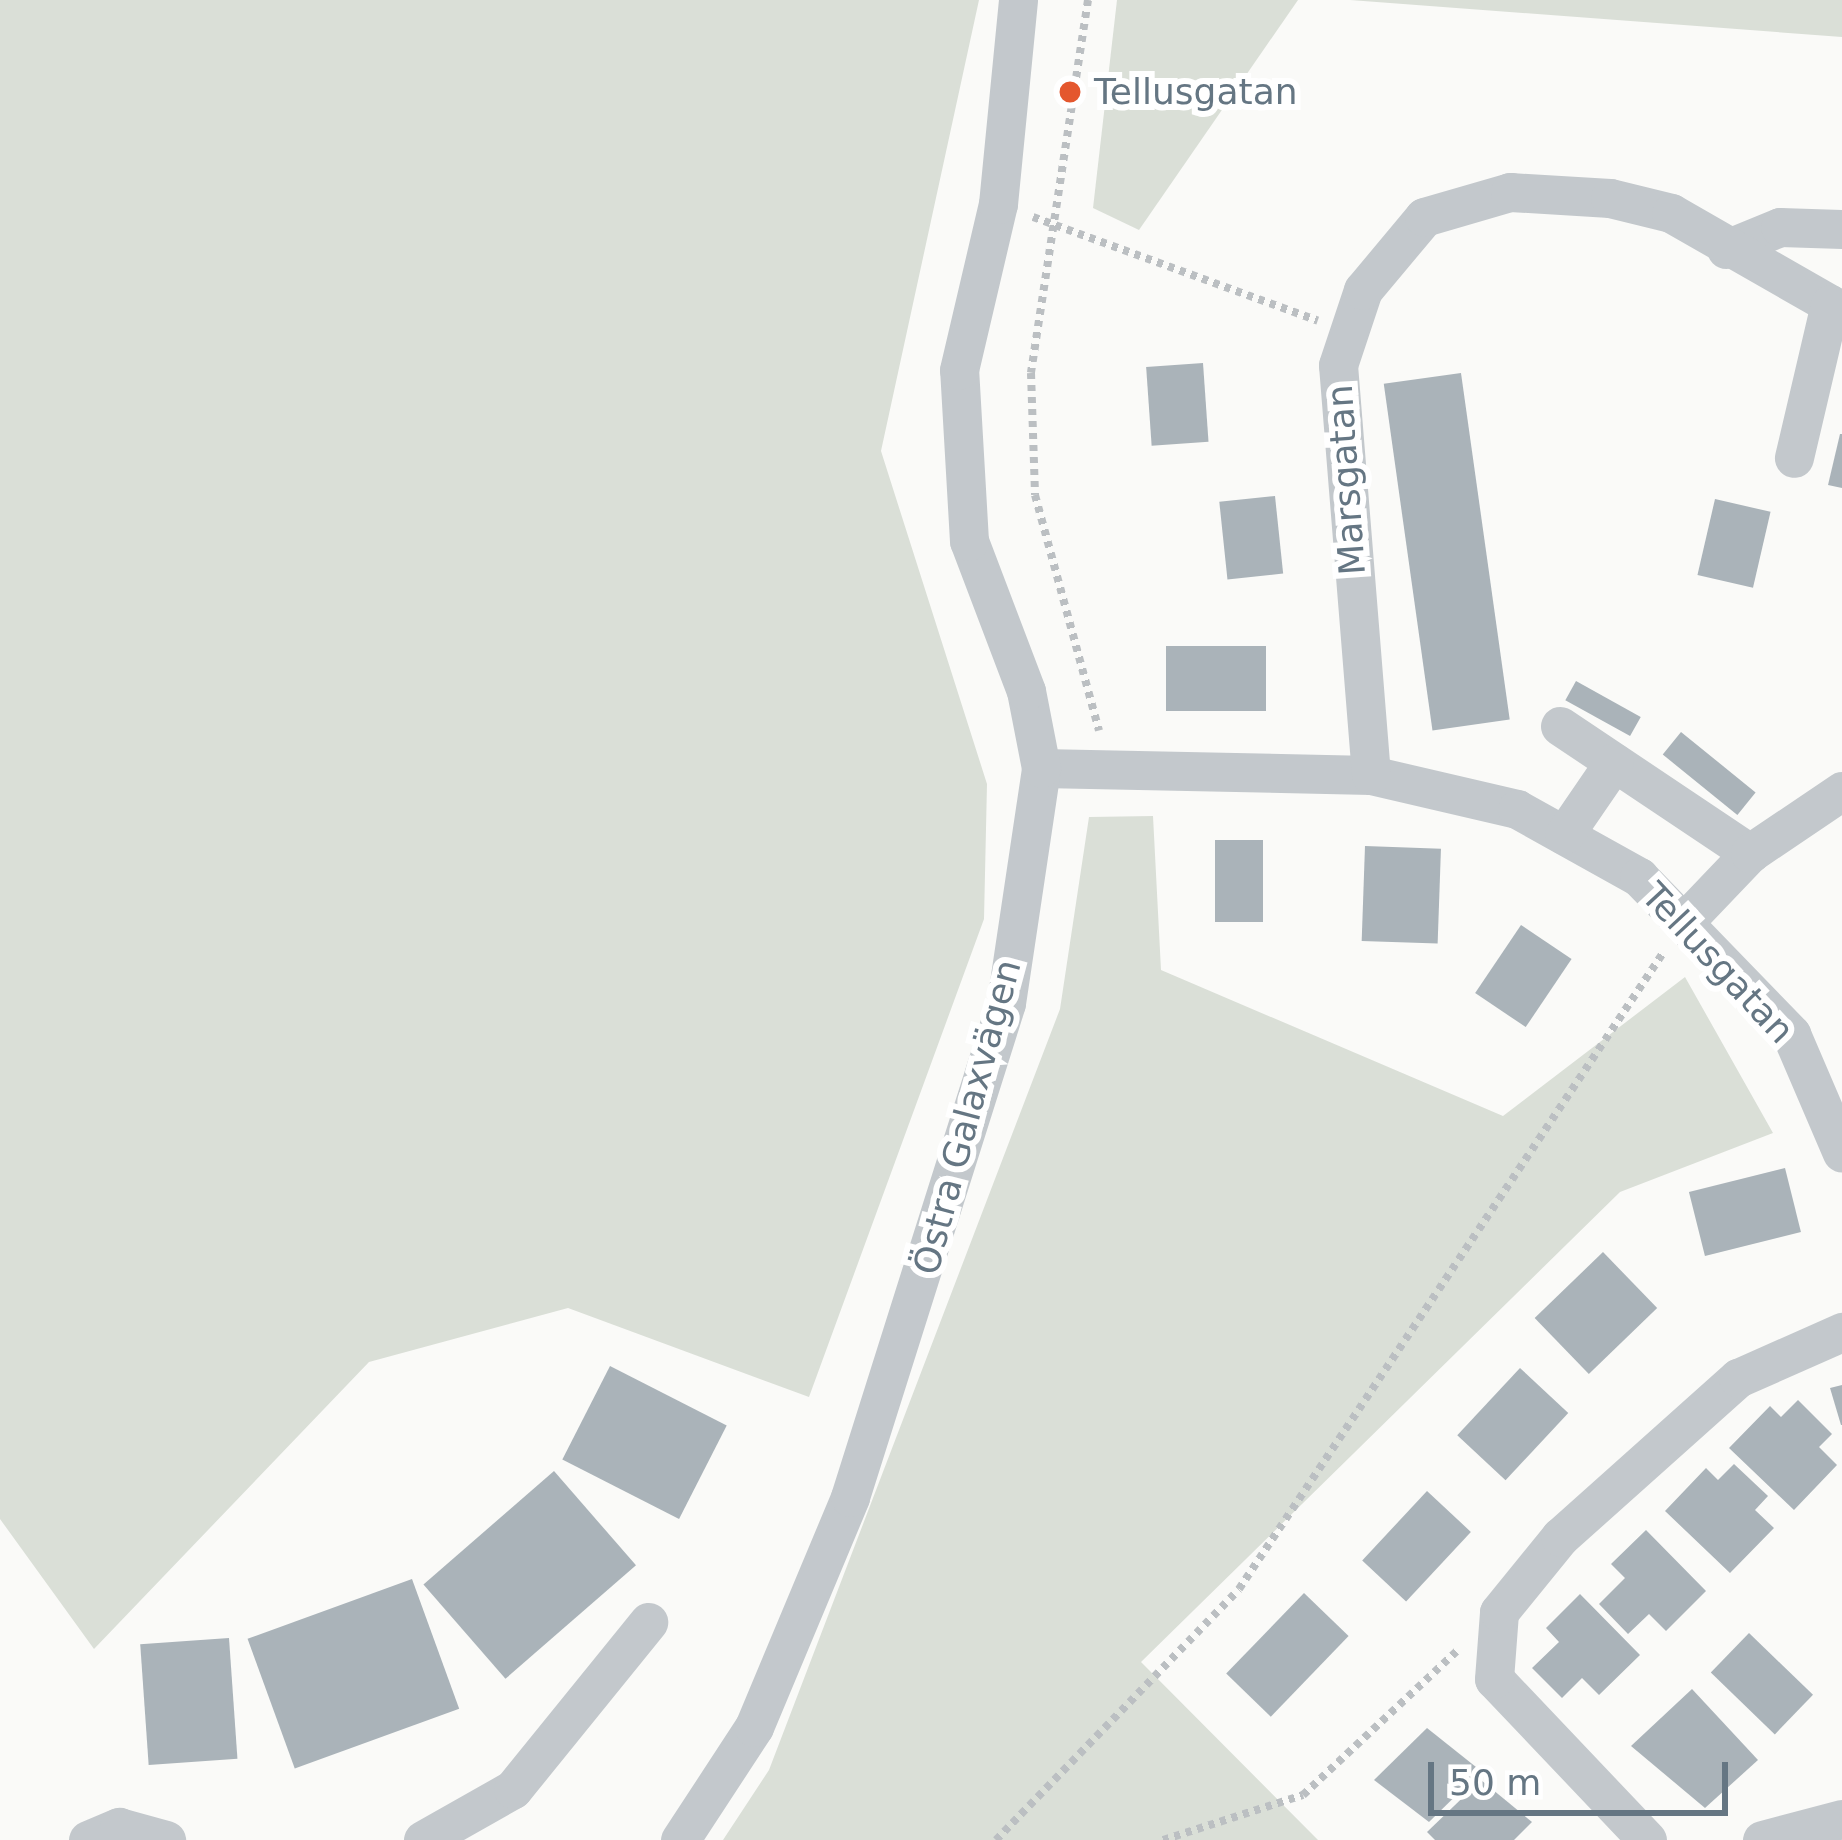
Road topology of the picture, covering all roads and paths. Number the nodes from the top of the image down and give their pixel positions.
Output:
1 (1018, 0) edge
2 (1088, 0) edge
3 (998, 204) junction
4 (1058, 226) junction
5 (1842, 229) edge
6 (1726, 249) junction
7 (1349, 333) junction
8 (1794, 458) dead end
9 (1560, 726) dead end
10 (1614, 762) junction
11 (1041, 768) junction
12 (1114, 771) junction
13 (1371, 775) junction
14 (1842, 791) edge
15 (1564, 836) junction
16 (1750, 853) junction
17 (1684, 922) junction
18 (1842, 1154) edge
19 (1842, 1332) edge
20 (1499, 1612) junction
21 (648, 1622) dead end
22 (1842, 1819) edge
23 (88, 1840) edge
24 (166, 1840) edge
25 (423, 1840) edge
26 (680, 1840) edge
27 (996, 1840) edge
28 (1163, 1840) edge
29 (1647, 1840) edge
30 (1762, 1840) edge

1 - 3 street, Östra Galaxvägen
2 - 4 path
3 - 4 path
3 - 11 street, Östra Galaxvägen
4 - 7 path
4 - 12 path
5 - 6 street
6 - 7 street, Marsgatan
6 - 8 street, Marsgatan
7 - 13 street, Marsgatan
9 - 10 street
10 - 15 street
10 - 16 street
11 - 12 street, Tellusgatan
11 - 26 street, Östra Galaxvägen
12 - 13 street, Tellusgatan
13 - 15 street, Tellusgatan
14 - 16 street
15 - 17 street, Tellusgatan
16 - 17 street
17 - 18 street, Tellusgatan
17 - 27 path
19 - 20 street
20 - 28 path
20 - 29 street
21 - 25 street
22 - 30 street
23 - 24 street

